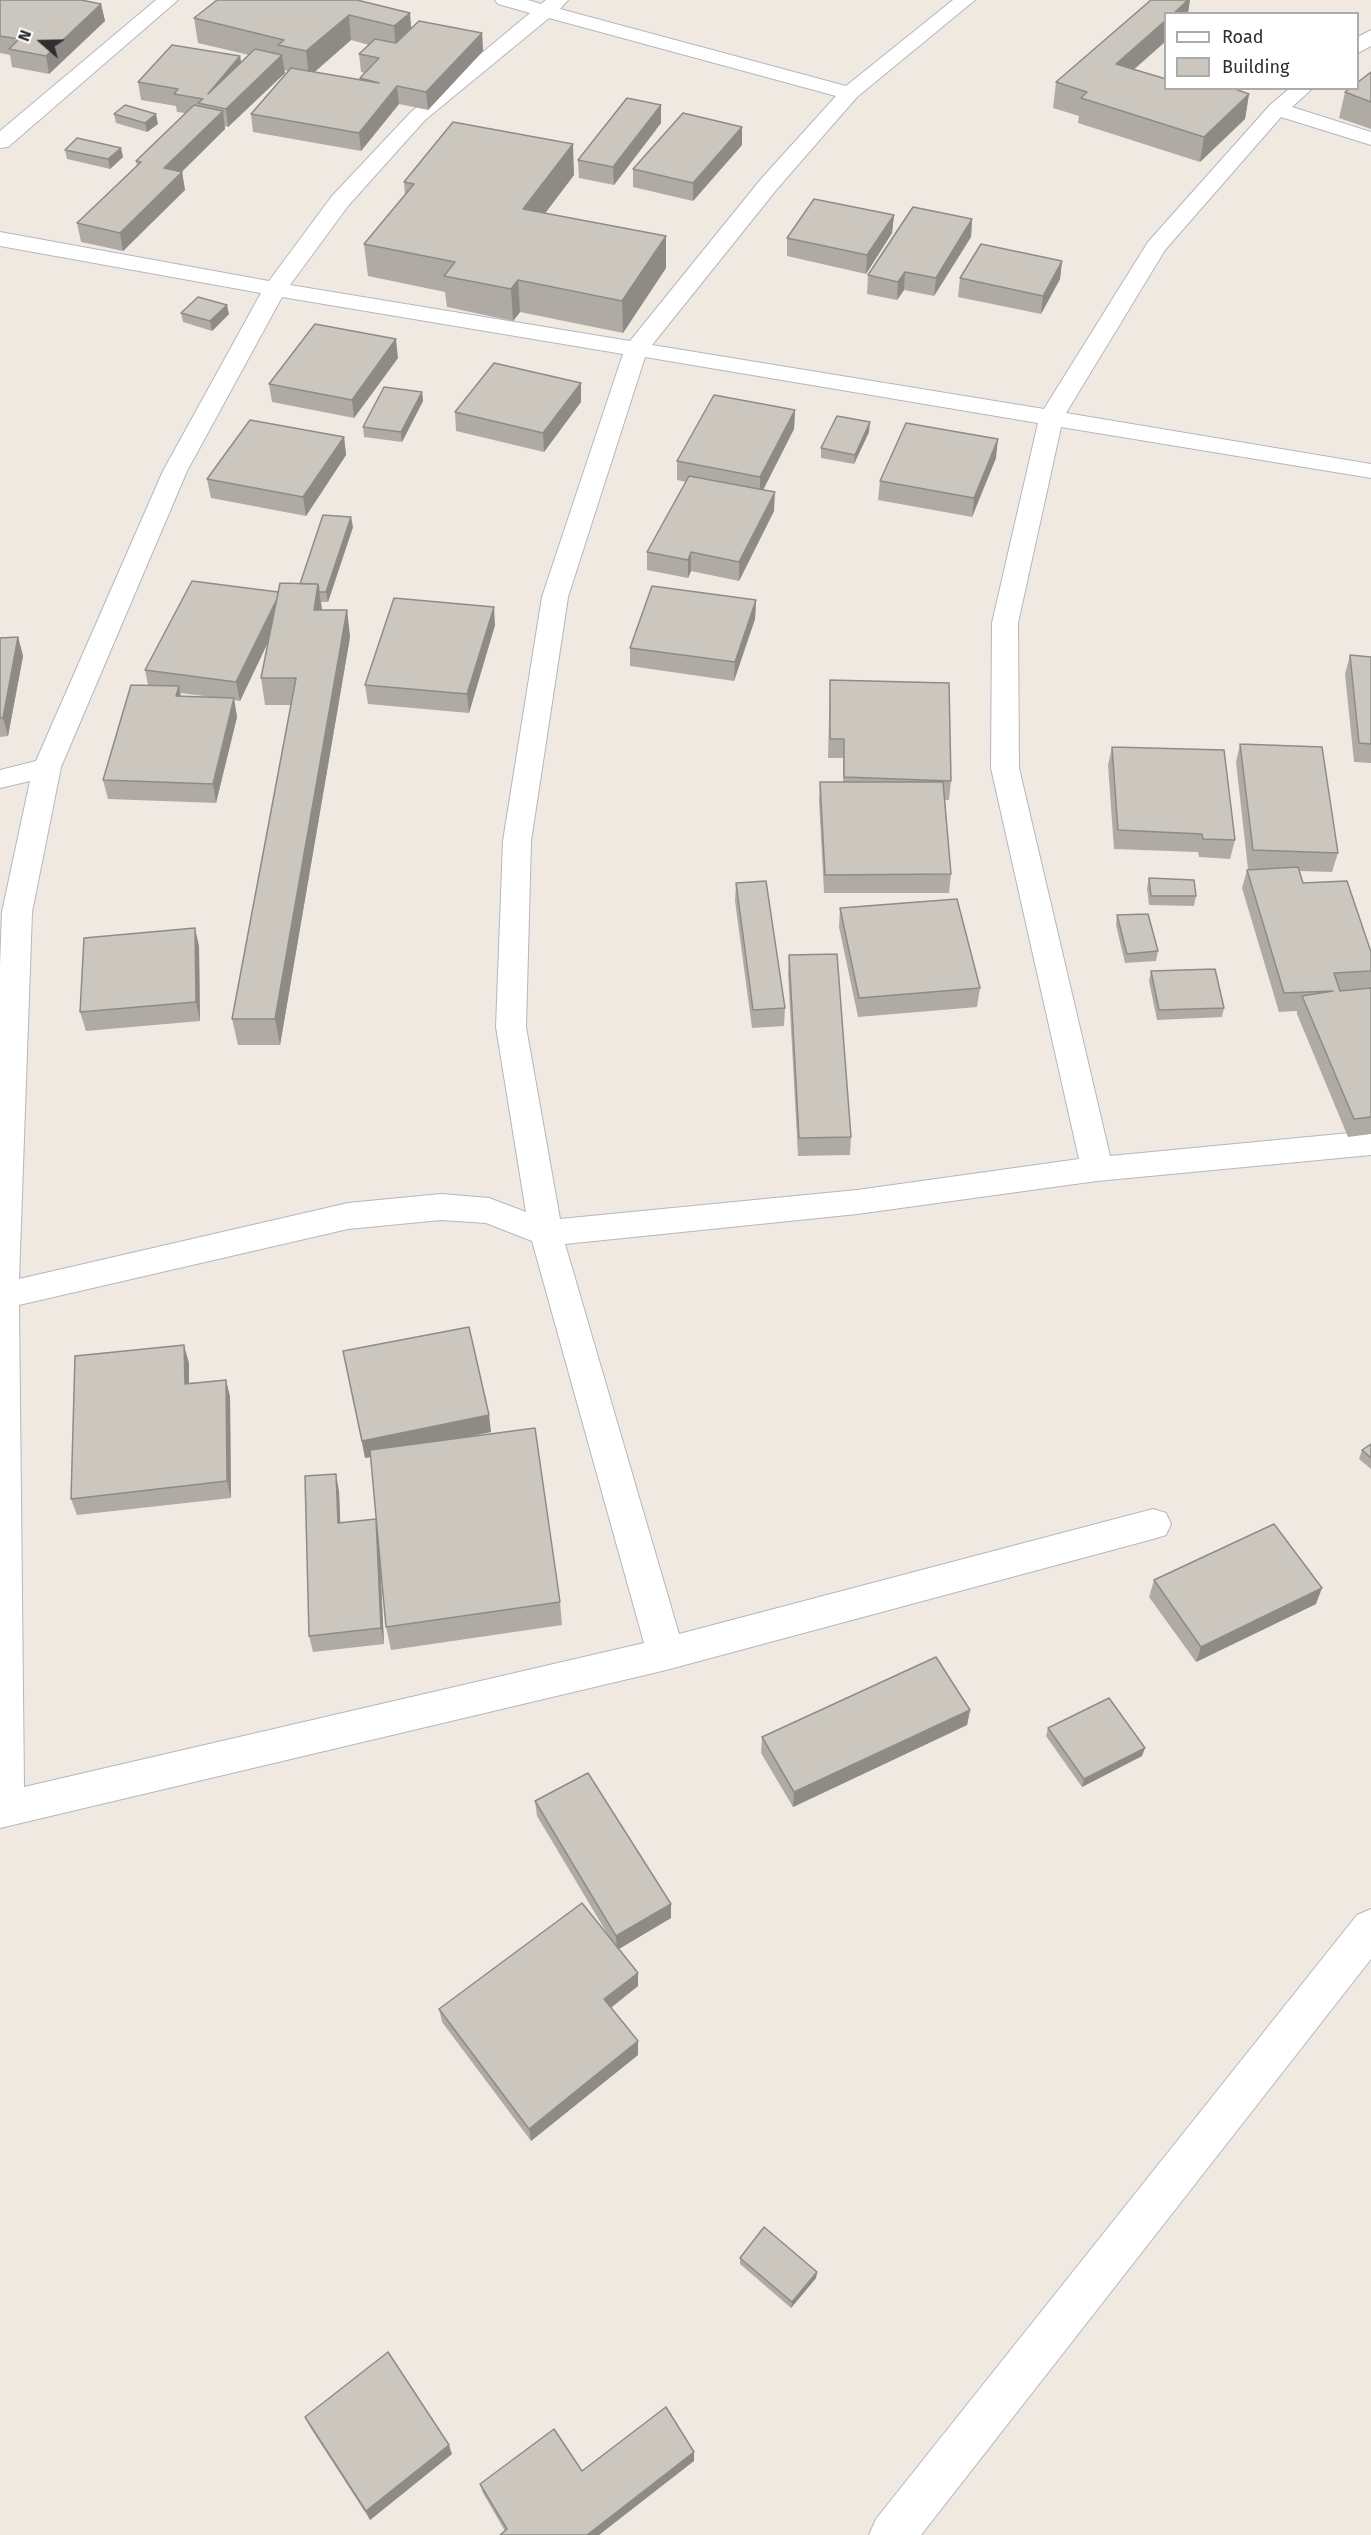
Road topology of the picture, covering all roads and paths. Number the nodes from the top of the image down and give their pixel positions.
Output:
1 (168, 0) edge
2 (505, 0) edge
3 (965, 0) edge
4 (550, 6) edge
5 (1371, 36) edge
6 (1359, 46) edge
7 (1301, 90) edge
8 (850, 93) junction
9 (1277, 109) junction
10 (1371, 139) edge
11 (0, 142) edge
12 (0, 239) edge
13 (275, 289) junction
14 (636, 349) junction
15 (1051, 417) junction
16 (1371, 471) edge
17 (47, 767) junction
18 (0, 779) edge
19 (1371, 1143) edge
20 (1097, 1169) junction
21 (546, 1233) junction
22 (2, 1296) junction
23 (1153, 1524) dead end
24 (666, 1654) junction
25 (2, 1810) edge
26 (1371, 1928) edge
27 (892, 2535) edge

1 - 11 street
2 - 4 street
3 - 8 street
4 - 8 street
4 - 13 street
5 - 6 street
7 - 9 street
8 - 14 street
9 - 10 street
9 - 15 street
12 - 13 street
13 - 14 street
13 - 17 street
14 - 15 street
14 - 21 street
15 - 16 street
15 - 20 street
17 - 18 street
17 - 22 street
19 - 20 street
20 - 21 street
21 - 22 street
21 - 24 street
22 - 25 street
23 - 24 street
24 - 25 street
26 - 27 street

